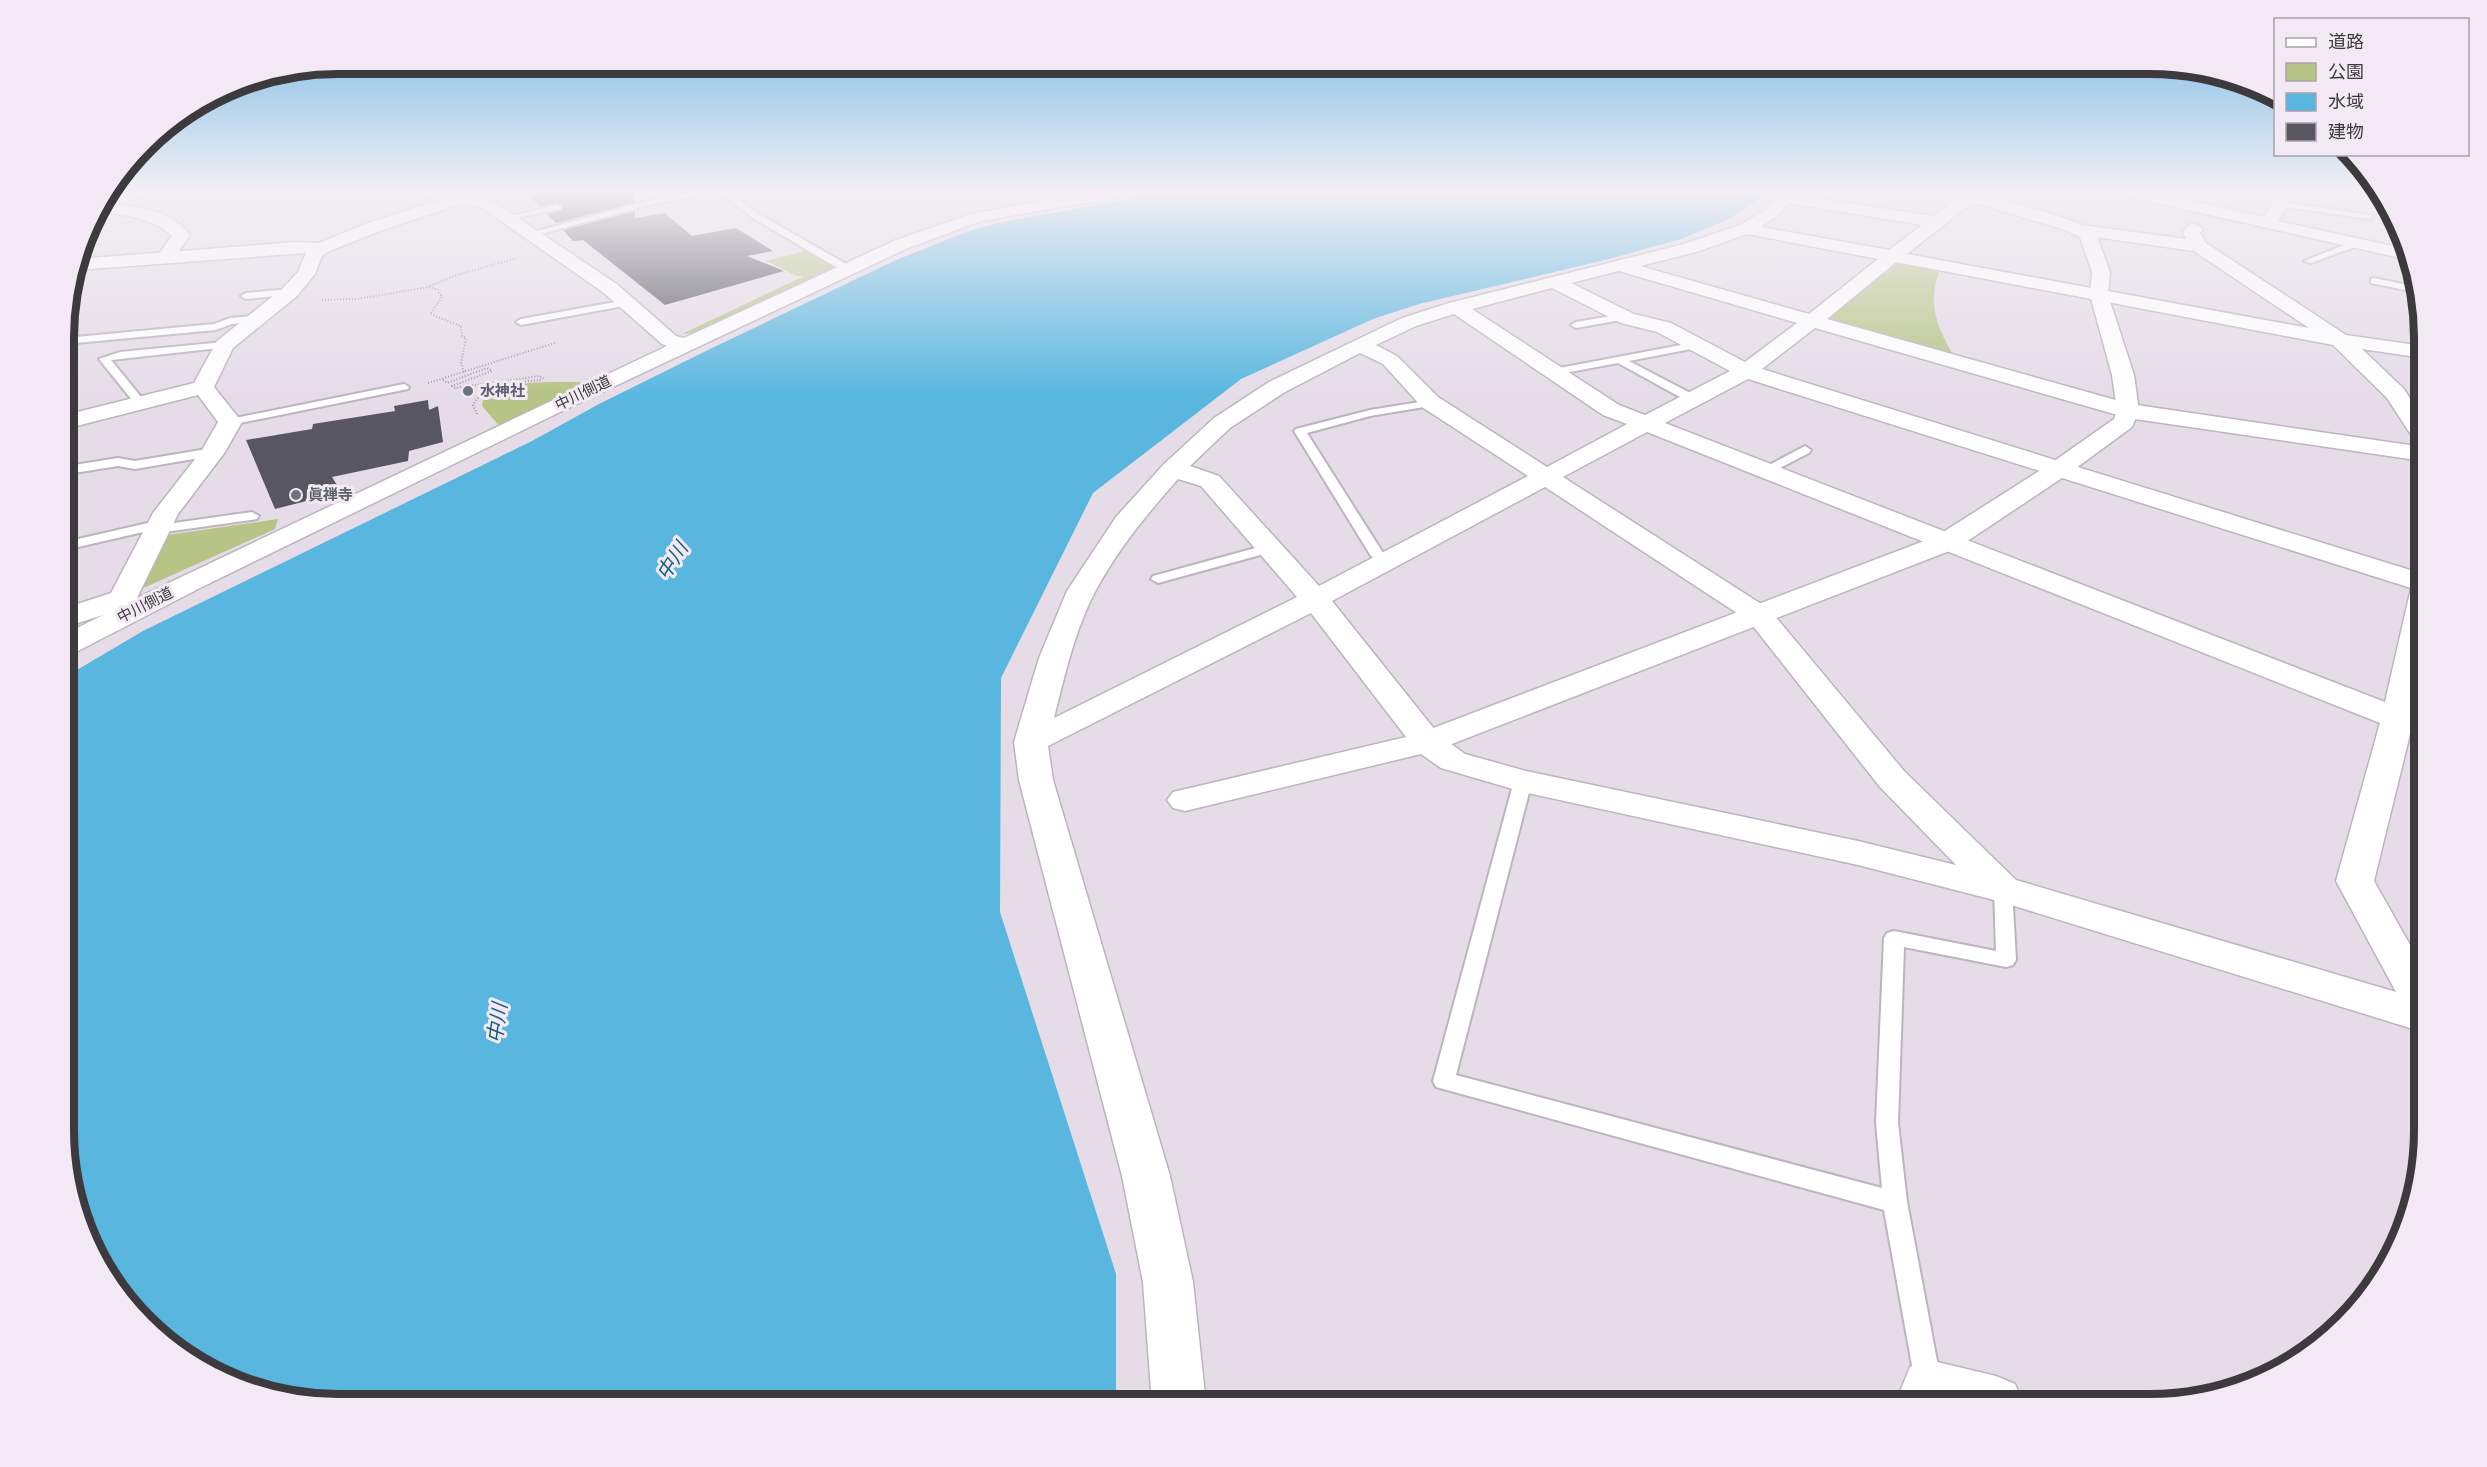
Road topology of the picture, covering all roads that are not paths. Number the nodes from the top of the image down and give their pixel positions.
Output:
1 (118, 260) edge
2 (311, 260) edge
3 (569, 260) edge
4 (831, 260) edge
5 (865, 260) edge
6 (1647, 260) edge
7 (1889, 260) edge
8 (1912, 260) edge
9 (2097, 260) edge
10 (2221, 260) edge
11 (84, 264) edge
12 (1624, 267) junction
13 (848, 268) junction
14 (2373, 281) dead end
15 (1556, 283) junction
16 (2408, 288) edge
17 (2099, 295) junction
18 (246, 296) dead end
19 (285, 296) junction
20 (626, 303) junction
21 (1456, 307) junction
22 (1623, 317) junction
23 (254, 319) junction
24 (1812, 321) junction
25 (520, 322) dead end
26 (1576, 325) dead end
27 (74, 340) edge
28 (2340, 340) junction
29 (685, 344) junction
30 (224, 345) junction
31 (1360, 345) junction
32 (1697, 345) junction
33 (2414, 350) edge
34 (1620, 360) junction
35 (1746, 371) junction
36 (1554, 372) junction
37 (203, 387) junction
38 (404, 387) road end
39 (1694, 399) junction
40 (140, 403) junction
41 (1432, 403) junction
42 (2128, 411) junction
43 (74, 418) edge
44 (230, 422) junction
45 (2414, 422) edge
46 (1646, 425) junction
47 (1804, 450) dead end
48 (213, 452) junction
49 (2414, 453) edge
50 (74, 469) dead end
51 (1173, 469) junction
52 (2059, 469) junction
53 (1764, 471) junction
54 (1547, 478) junction
55 (252, 516) dead end
56 (159, 526) junction
57 (1947, 542) junction
58 (74, 544) edge
59 (1270, 548) junction
60 (1385, 560) junction
61 (1158, 579) dead end
62 (2414, 580) edge
63 (1315, 599) junction
64 (74, 615) edge
65 (1759, 615) junction
66 (74, 641) edge
67 (2414, 683) edge
68 (2410, 723) edge
69 (1031, 742) junction
70 (1427, 742) junction
71 (1523, 781) junction
72 (1185, 800) dead end
73 (2003, 889) junction
74 (2414, 988) edge
75 (2414, 1013) edge
76 (1895, 1202) junction
77 (1178, 1394) edge
78 (1925, 1394) edge

1 - 11 street
2 - 19 street
3 - 20 street
4 - 13 lane
5 - 13 street, 中川側道
6 - 12 street
7 - 24 street
8 - 17 street
9 - 17 street
10 - 28 street
12 - 15 street
12 - 24 street
13 - 29 street, 中川側道
14 - 16 lane
15 - 21 street
15 - 22 street
17 - 28 street
17 - 42 street
18 - 19 lane
19 - 23 street
20 - 25 lane
20 - 29 street
21 - 31 street
21 - 36 street
22 - 26 lane
22 - 32 street
23 - 27 lane
23 - 30 street
24 - 35 street
24 - 42 street
28 - 33 street
28 - 45 street
29 - 66 street, 中川側道
30 - 37 street
30 - 40 lane
31 - 41 street
31 - 51 street
32 - 34 lane
32 - 35 street
34 - 36 lane
34 - 39 lane
35 - 39 street
35 - 52 street
36 - 46 street
37 - 40 street
37 - 44 street
38 - 44 lane
39 - 46 street
40 - 43 street
41 - 54 street
41 - 60 lane
42 - 49 street
42 - 52 street
44 - 48 street
46 - 53 street
46 - 54 street
47 - 53 lane
48 - 50 lane
48 - 56 street
51 - 59 street
51 - 69 street
52 - 57 street
52 - 62 street
53 - 57 street
54 - 60 street
54 - 65 street
55 - 56 lane
56 - 58 lane
56 - 64 street
57 - 65 street
57 - 68 street
59 - 61 lane
59 - 63 street
60 - 63 street
63 - 69 street
63 - 70 street
65 - 70 street
65 - 73 street
67 - 68 street
68 - 74 street
69 - 77 street
70 - 71 street
70 - 72 street
71 - 73 street
71 - 76 lane
73 - 75 street
73 - 76 lane
76 - 78 lane

